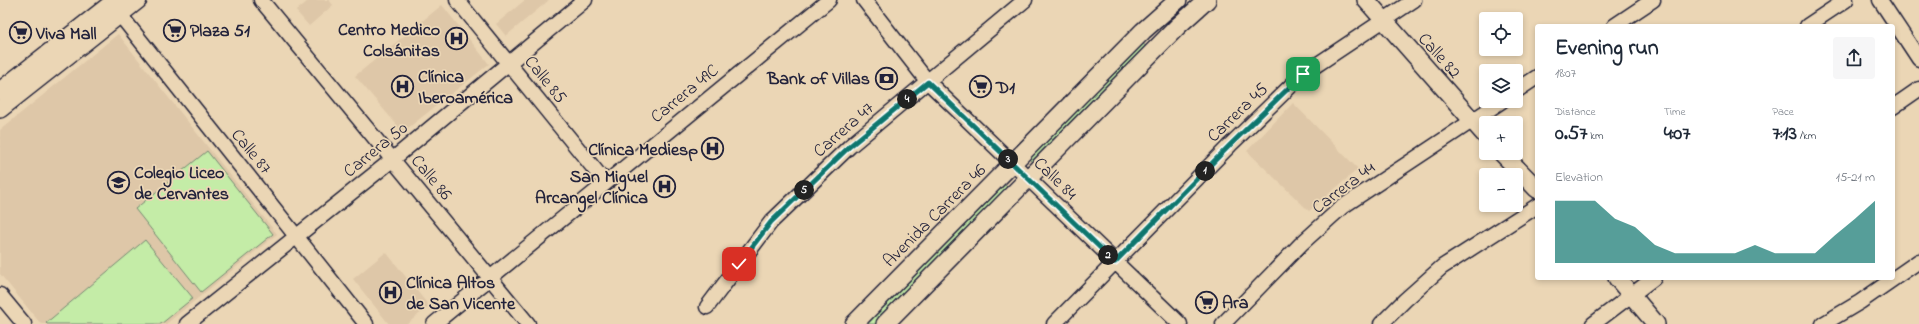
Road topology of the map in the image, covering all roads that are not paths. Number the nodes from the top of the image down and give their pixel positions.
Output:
1 (138, 0) edge
2 (261, 0) edge
3 (457, 0) edge
4 (585, 0) edge
5 (829, 0) edge
6 (864, 0) edge
7 (1025, 0) edge
8 (1178, 0) edge
9 (1207, 0) edge
10 (1366, 0) edge
11 (1414, 0) edge
12 (1653, 0) edge
13 (1846, 0) edge
14 (1880, 0) edge
15 (114, 5) edge
16 (1383, 21) junction
17 (1617, 24) edge
18 (1810, 24) edge
19 (1143, 31) junction
20 (1158, 47) junction
21 (1919, 60) edge
22 (509, 64) junction
23 (1535, 79) edge
24 (928, 82) junction
25 (1523, 87) edge
26 (1919, 89) edge
27 (0, 91) edge
28 (1895, 106) edge
29 (1492, 108) edge
30 (0, 109) edge
31 (1472, 121) junction
32 (1479, 128) edge
33 (392, 160) junction
34 (1509, 160) edge
35 (1013, 163) junction
36 (1029, 179) junction
37 (605, 182) junction
38 (1535, 187) edge
39 (1535, 207) edge
40 (296, 236) junction
41 (1919, 261) edge
42 (1115, 262) junction
43 (491, 278) junction
44 (1895, 278) edge
45 (1619, 280) edge
46 (1651, 280) edge
47 (1892, 280) edge
48 (0, 294) edge
49 (1632, 295) junction
50 (707, 307) dead end
51 (197, 321) edge
52 (24, 324) edge
53 (366, 324) edge
54 (434, 324) edge
55 (528, 324) edge
56 (854, 324) edge
57 (886, 324) edge
58 (1054, 324) edge
59 (1180, 324) edge
60 (1223, 324) edge
61 (1381, 324) edge
62 (1593, 324) edge
63 (1656, 324) edge
64 (1823, 324) edge

1 - 15 main road
2 - 33 street, Calle 86
3 - 22 street, Calle 85
4 - 22 street, Carrera 50
5 - 37 street, Carrera 49C
6 - 24 street, Calle 84
7 - 24 street, Carrera 47
8 - 19 main road, Avenida Carrera 46
9 - 20 main road
10 - 16 main road, Calle 82
11 - 16 street, Carrera 45
12 - 17 street
13 - 18 street
14 - 21 street
15 - 27 main road
15 - 30 main road
15 - 40 street, Calle 87
16 - 31 main road, Calle 82
16 - 42 street, Carrera 45
19 - 20 main road
19 - 35 main road, Avenida Carrera 46
20 - 36 main road
22 - 33 street, Carrera 50
22 - 37 street, Calle 85
23 - 25 street
24 - 35 street, Calle 84
24 - 50 street, Carrera 47
26 - 28 street
29 - 31 street, Carrera 44
31 - 32 main road, Calle 82
31 - 60 street, Carrera 44
33 - 40 street, Carrera 50
33 - 43 street, Calle 86
34 - 38 main road
35 - 36 street, Calle 84
35 - 56 main road, Avenida Carrera 46
36 - 42 street, Calle 84
36 - 57 main road
37 - 43 street, Carrera 49C
39 - 61 street
40 - 51 street, Carrera 50
40 - 53 street, Calle 87
41 - 44 street
42 - 58 street, Carrera 45
42 - 59 street, Calle 84
43 - 54 street, Carrera 49C
43 - 55 street, Calle 86
45 - 49 main road
46 - 49 street
47 - 64 street
48 - 52 street
49 - 62 street
49 - 63 main road

